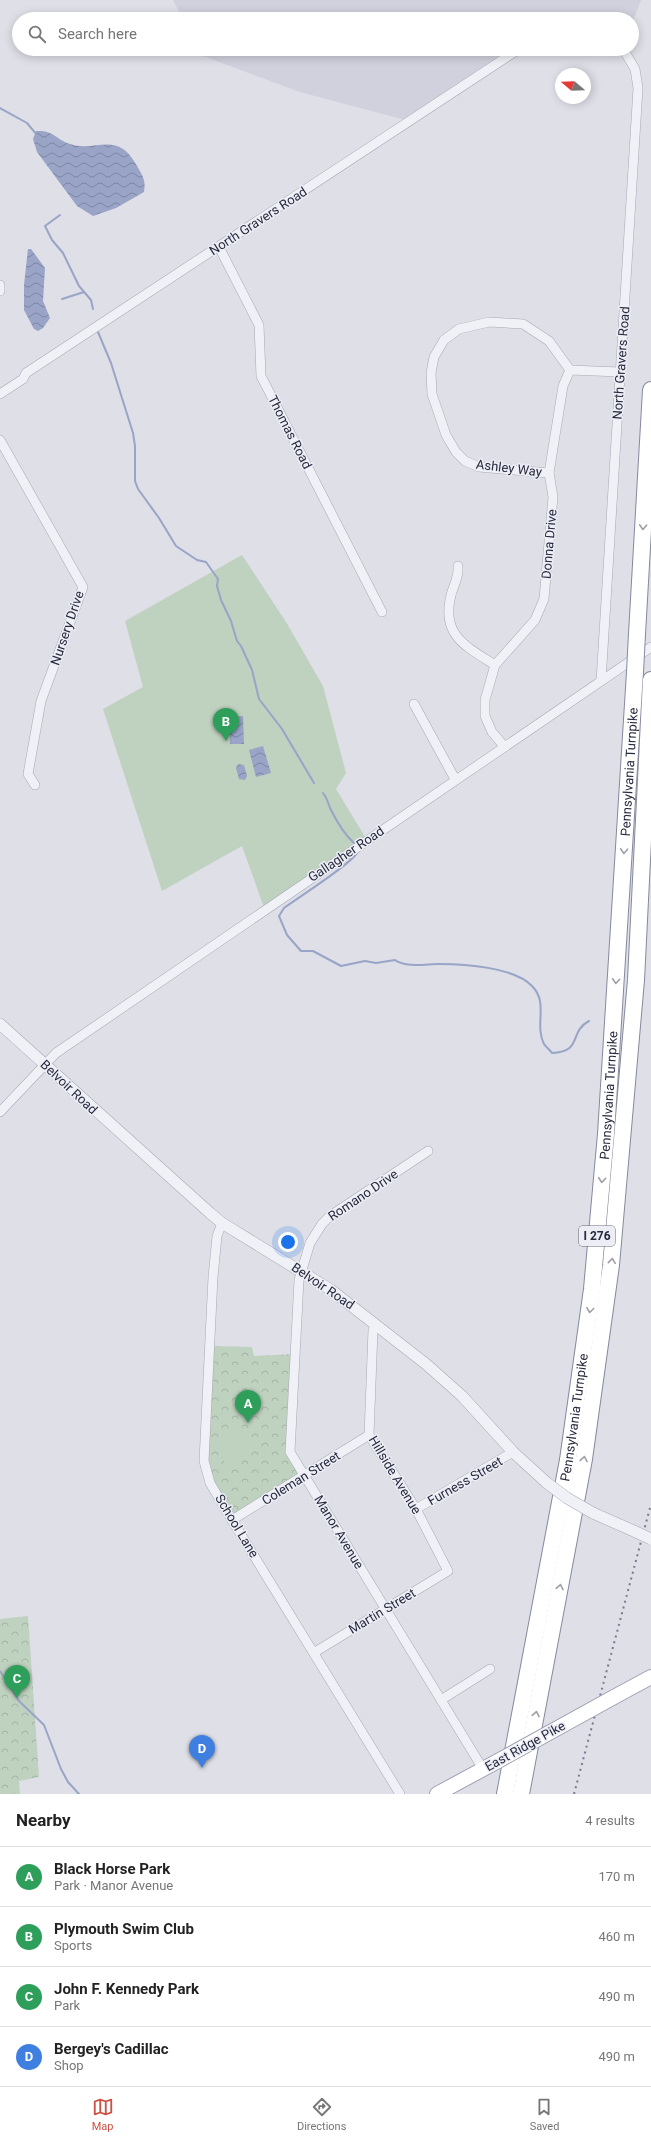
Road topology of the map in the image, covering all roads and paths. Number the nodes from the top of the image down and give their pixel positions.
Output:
1 (508, 56) edge
2 (627, 56) edge
3 (219, 247) junction
4 (0, 285) edge
5 (0, 291) edge
6 (570, 370) junction
7 (620, 372) junction
8 (651, 390) edge
9 (0, 394) edge
10 (0, 440) edge
11 (549, 473) junction
12 (458, 566) dead end
13 (382, 612) dead end
14 (651, 647) edge
15 (495, 665) junction
16 (651, 680) edge
17 (601, 681) junction
18 (414, 704) dead end
19 (504, 746) junction
20 (455, 779) junction
21 (35, 785) dead end
22 (0, 1024) edge
23 (45, 1066) junction
24 (0, 1112) edge
25 (428, 1151) dead end
26 (222, 1223) junction
27 (301, 1270) junction
28 (377, 1325) junction
29 (369, 1435) junction
30 (513, 1452) junction
31 (304, 1475) junction
32 (416, 1509) junction
33 (232, 1520) junction
34 (651, 1539) edge
35 (448, 1571) joint
36 (386, 1609) junction
37 (315, 1652) junction
38 (490, 1669) dead end
39 (651, 1677) edge
40 (441, 1700) junction
41 (483, 1769) junction
42 (400, 1794) edge
43 (437, 1794) edge
44 (505, 1794) edge
45 (521, 1794) edge

1 - 3 street, North Gravers Road
2 - 7 street, North Gravers Road
3 - 9 street, North Gravers Road
3 - 13 street, Thomas Road
4 - 5 street
6 - 7 street
6 - 11 street, Donna Drive
6 - 11 street, Ashley Way
7 - 17 street, North Gravers Road
8 -> 44 highway, Pennsylvania Turnpike / I 276, bridge
10 - 21 street, Nursery Drive
11 - 15 street, Donna Drive
12 - 15 street
14 - 17 street, Gallagher Road
15 - 19 street, Donna Drive
45 -> 16 highway, Pennsylvania Turnpike / I 276
17 - 19 street, Gallagher Road
18 - 20 street
19 - 20 street, Gallagher Road
20 - 23 street, Gallagher Road
22 - 23 street, Belvoir Road
23 - 24 street, Gallagher Road
23 - 26 street, Belvoir Road
25 - 27 street, Romano Drive
26 - 27 street, Belvoir Road
26 - 33 street, School Lane
27 - 28 street, Belvoir Road
27 - 31 street, Manor Avenue
28 - 29 street, Hillside Avenue
28 - 30 street, Belvoir Road
29 - 31 street, Coleman Street
29 - 32 street, Hillside Avenue
30 - 32 street, Furness Street
30 - 34 street, Belvoir Road, bridge
31 - 33 street, Coleman Street
31 - 36 street, Manor Avenue
32 - 35 street, Hillside Avenue
33 - 37 street, School Lane
35 - 36 street, Martin Street
36 - 37 street, Martin Street
36 - 40 street, Manor Avenue
37 - 42 street, School Lane
38 - 40 street
39 - 41 main road, East Ridge Pike, bridge
40 - 41 street, Manor Avenue
41 - 43 main road, East Ridge Pike

